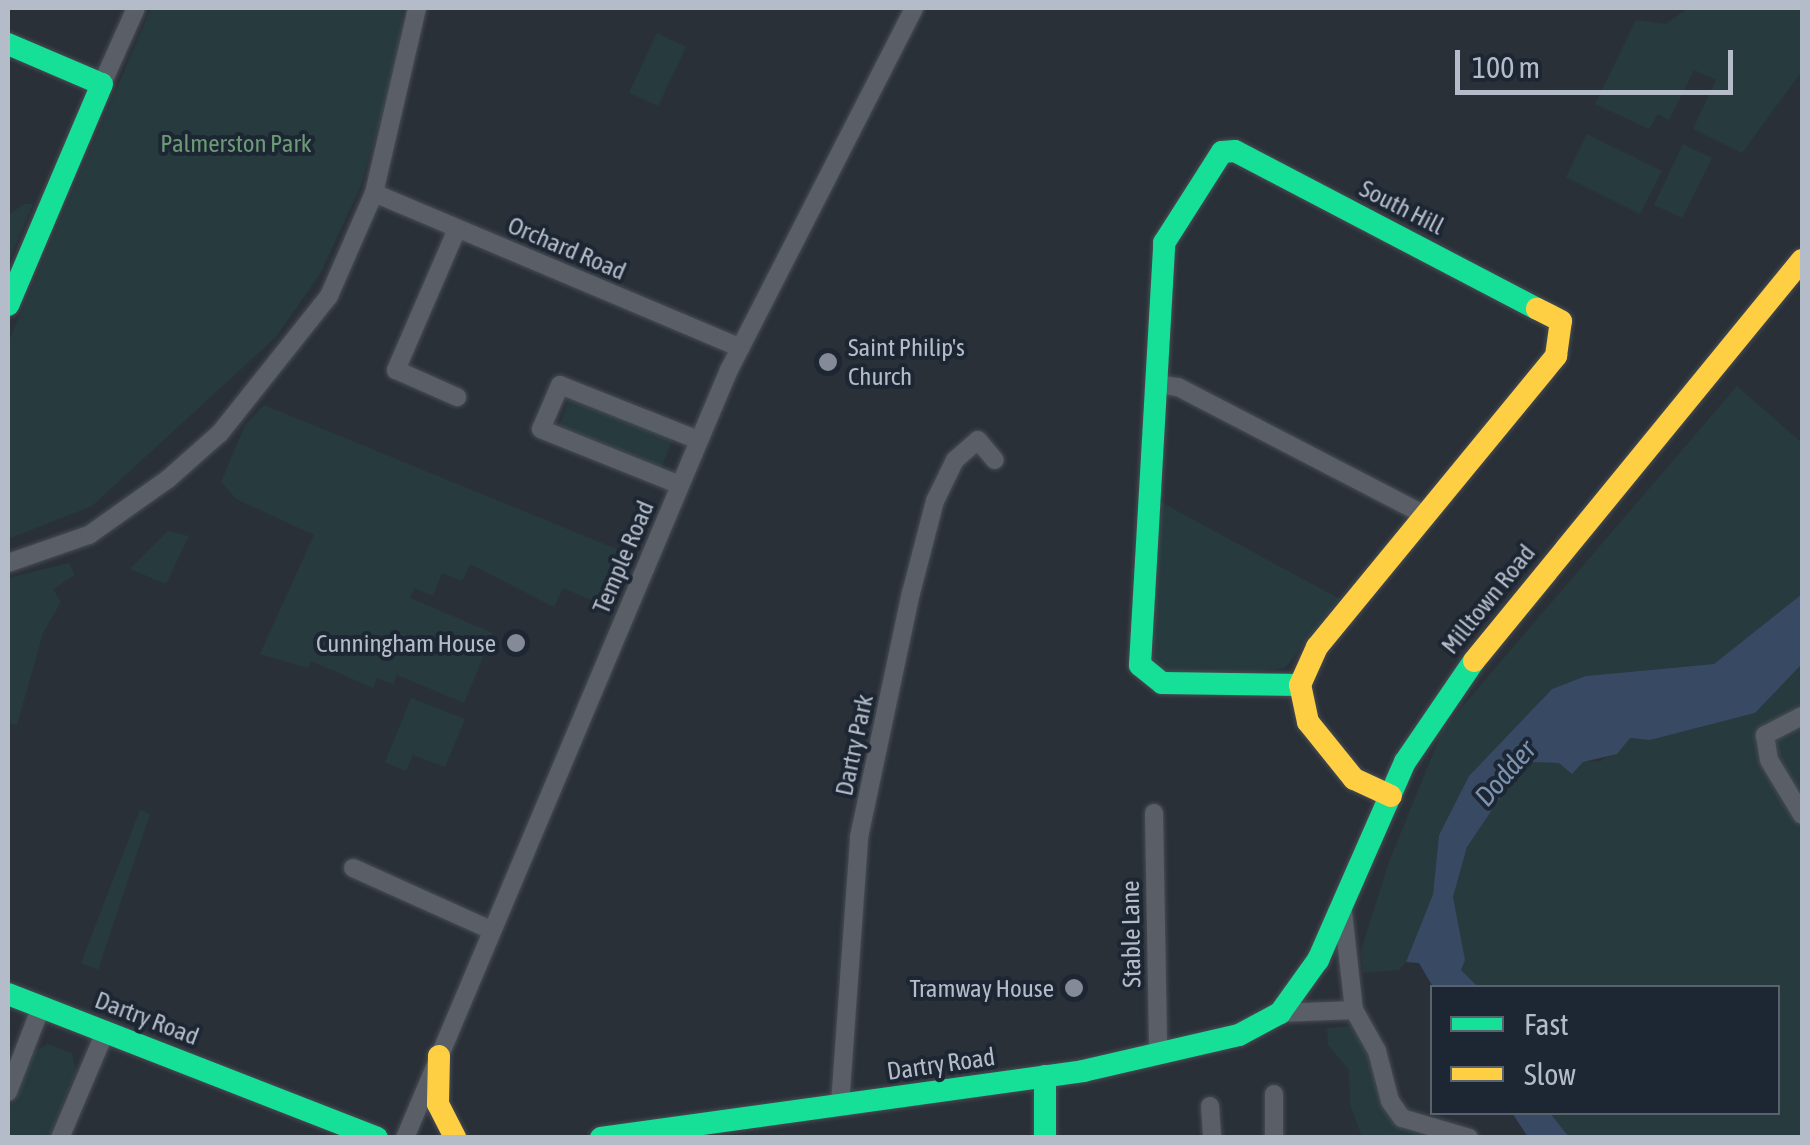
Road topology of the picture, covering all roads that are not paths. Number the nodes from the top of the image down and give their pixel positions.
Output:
1 (136, 8) edge
2 (416, 8) edge
3 (914, 8) edge
4 (8, 44) edge
5 (102, 84) junction
6 (374, 193) junction
7 (457, 228) junction
8 (1802, 260) edge
9 (8, 306) edge
10 (740, 348) junction
11 (1156, 384) junction
12 (458, 397) dead end
13 (698, 440) junction
14 (995, 460) dead end
15 (680, 485) junction
16 (1425, 515) junction
17 (8, 562) edge
18 (1300, 685) junction
19 (1802, 716) edge
20 (1391, 796) junction
21 (1154, 813) dead end
22 (1802, 815) edge
23 (353, 868) dead end
24 (1343, 912) junction
25 (491, 930) junction
26 (8, 994) edge
27 (41, 1007) junction
28 (1354, 1010) junction
29 (1280, 1013) junction
30 (105, 1032) junction
31 (1158, 1054) junction
32 (438, 1056) junction
33 (1045, 1076) junction
34 (8, 1092) edge
35 (1274, 1094) dead end
36 (840, 1106) junction
37 (1210, 1106) dead end
38 (60, 1138) edge
39 (378, 1138) edge
40 (404, 1138) edge
41 (455, 1138) edge
42 (601, 1138) edge
43 (1045, 1138) edge
44 (1212, 1138) edge
45 (1274, 1138) edge
46 (1469, 1138) edge

1 - 5 street
2 - 6 street
3 - 10 street, Temple Road
4 - 5 main road
5 - 9 main road
6 - 7 street, Orchard Road
6 - 17 street
7 - 10 street, Orchard Road
7 - 12 street
8 - 20 main road, Milltown Road
10 - 13 street, Temple Road
11 - 16 street
11 - 16 main road, South Hill
11 - 18 main road, South Hill
13 - 15 street, Temple Road
13 - 15 street
14 - 36 street, Dartry Park
15 - 25 street, Temple Road
16 - 18 main road, South Hill
18 - 20 main road
19 - 22 street
20 - 24 main road, Milltown Road
21 - 31 street, Stable Lane
23 - 25 street
24 - 28 street
24 - 29 main road, Milltown Road
25 - 32 street, Temple Road
26 - 27 main road, Dartry Road
27 - 30 main road, Dartry Road
27 - 34 street
28 - 29 street
28 - 46 street
29 - 31 main road, Dartry Road
30 - 38 street
30 - 39 main road, Dartry Road
31 - 33 main road, Dartry Road
32 - 40 street, Temple Road
32 - 41 main road
33 - 36 main road, Dartry Road
33 - 43 main road
35 - 45 street
36 - 42 main road, Dartry Road
37 - 44 street

